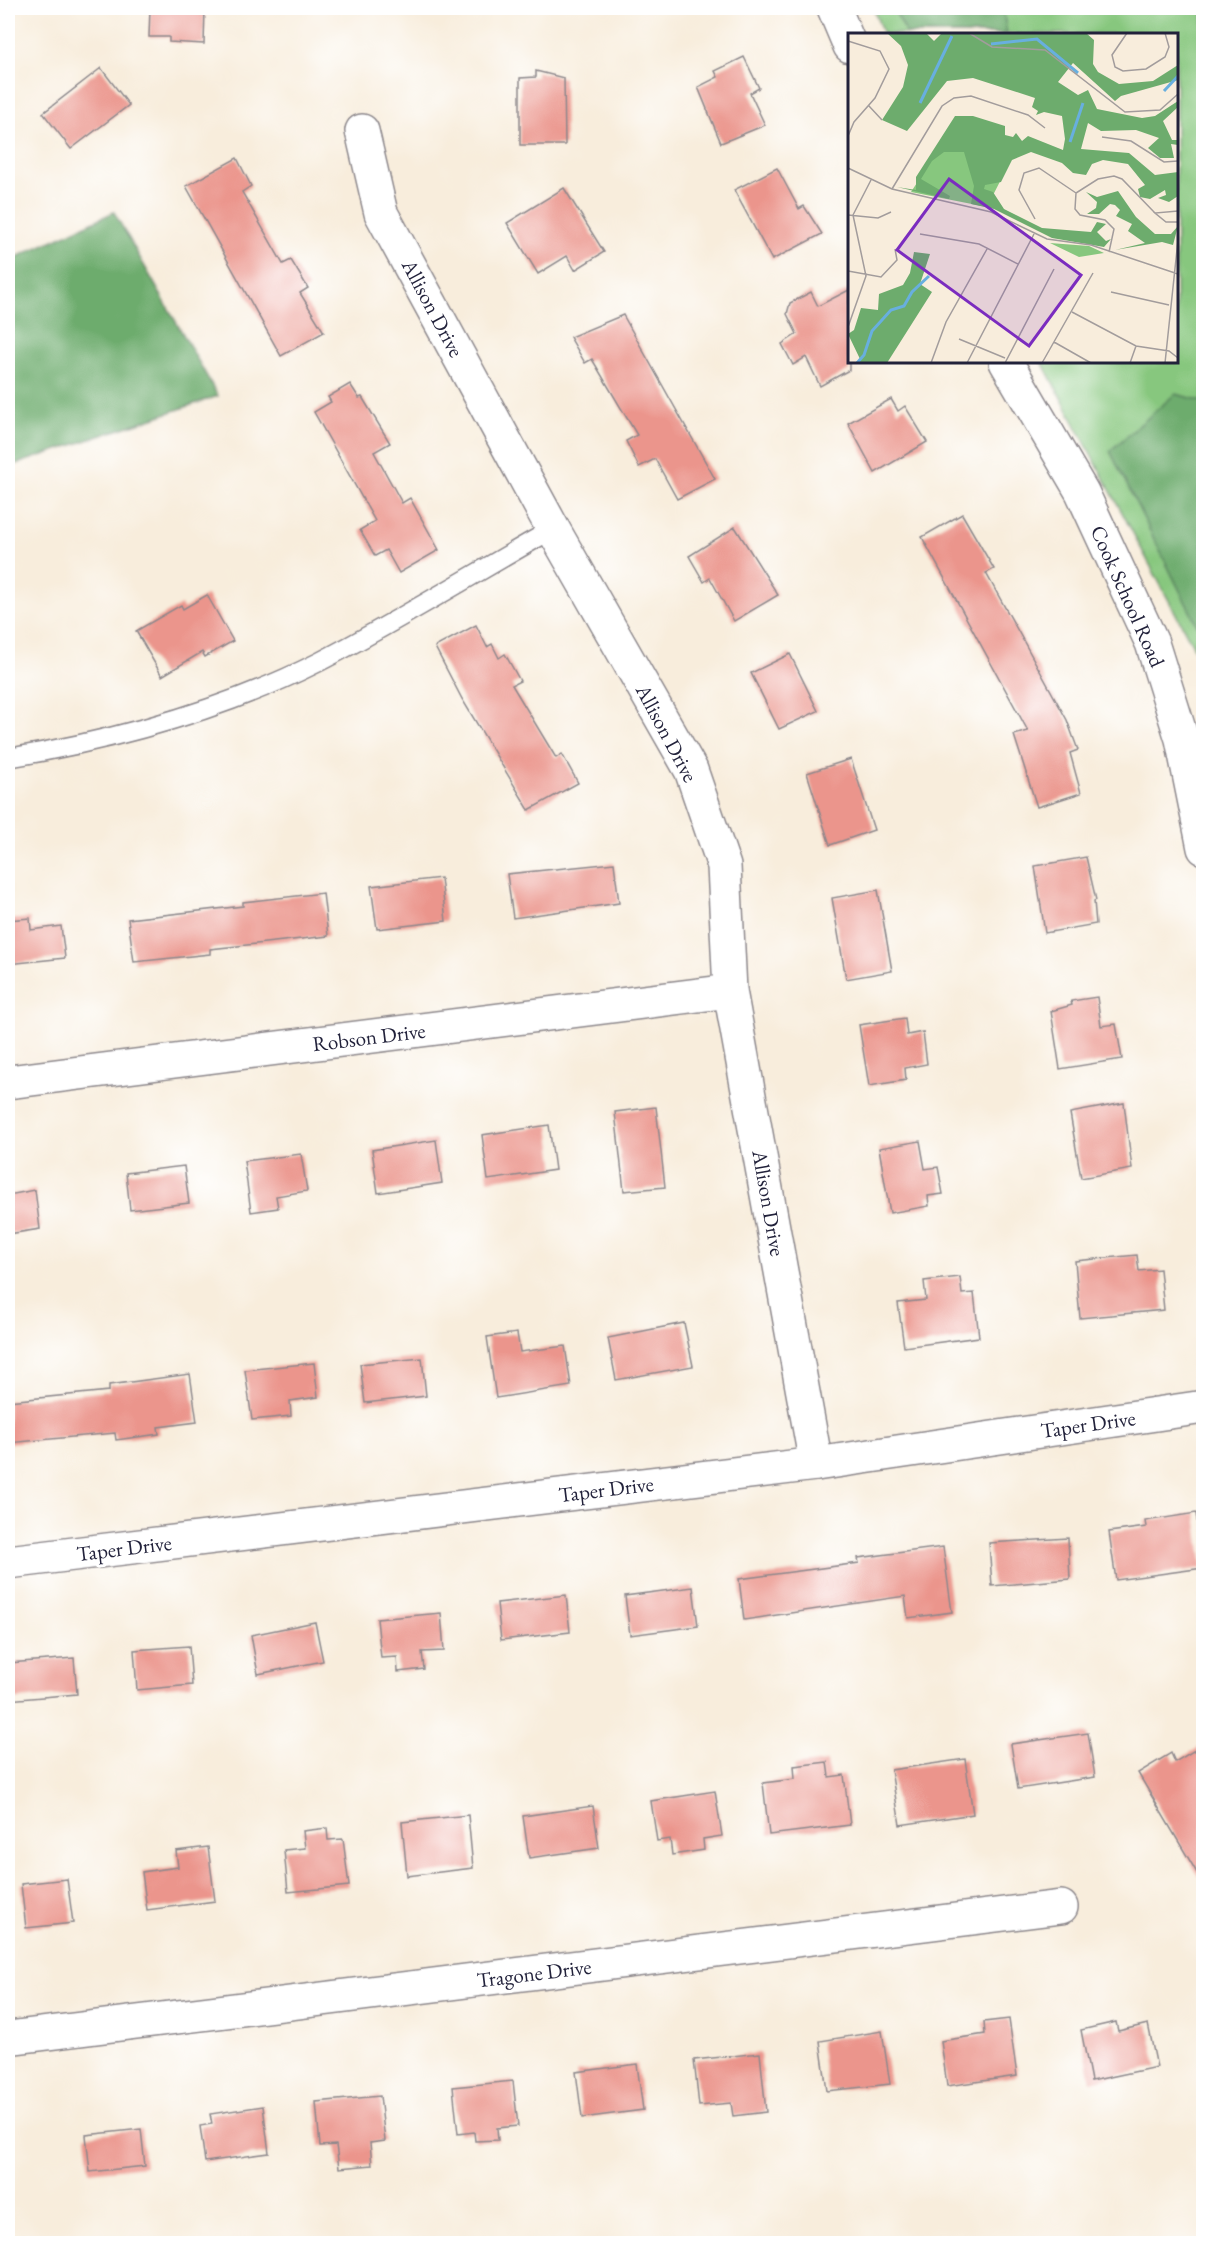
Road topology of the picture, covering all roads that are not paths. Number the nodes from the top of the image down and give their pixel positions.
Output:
1 (834, 8) edge
2 (848, 43) edge
3 (362, 130) dead end
4 (1007, 363) edge
5 (552, 529) junction
6 (8, 758) edge
7 (1203, 848) edge
8 (730, 991) junction
9 (8, 1082) edge
10 (1203, 1407) edge
11 (816, 1464) junction
12 (8, 1562) edge
13 (1061, 1907) dead end
14 (8, 2038) edge

1 - 2 street
3 - 5 street, Allison Drive
4 - 7 street, Cook School Road
5 - 6 lane
5 - 8 street, Allison Drive
8 - 9 street, Robson Drive
8 - 11 street, Allison Drive
10 - 11 street, Taper Drive
11 - 12 street, Taper Drive
13 - 14 street, Tragone Drive

